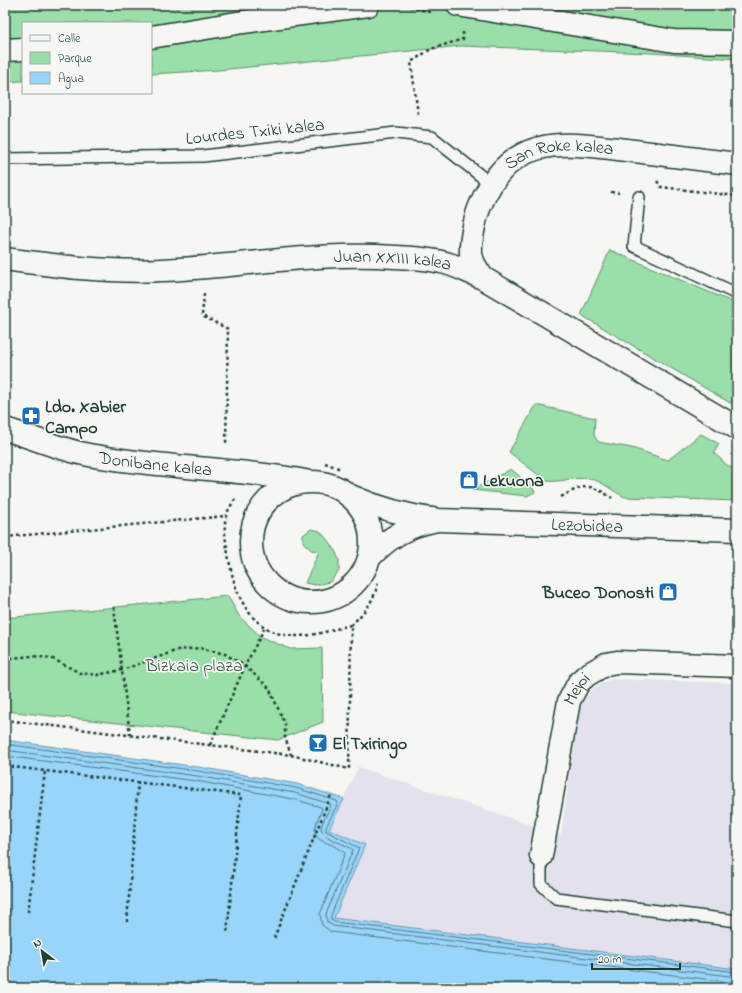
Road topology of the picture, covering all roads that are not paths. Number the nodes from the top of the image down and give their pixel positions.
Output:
1 (368, 5) edge
2 (449, 10) edge
3 (152, 37) edge
4 (737, 42) edge
5 (22, 49) edge
6 (5, 50) edge
7 (5, 159) edge
8 (737, 164) edge
9 (491, 184) junction
10 (639, 197) dead end
11 (5, 259) edge
12 (483, 278) junction
13 (737, 294) edge
14 (737, 428) edge
15 (5, 429) edge
16 (308, 482) junction
17 (348, 495) junction
18 (438, 520) junction
19 (737, 530) edge
20 (375, 566) junction
21 (737, 666) edge
22 (541, 856) joint
23 (737, 922) edge

1 - 3 street
2 - 4 street
5 - 6 street
7 - 9 lane, Lourdes Txiki kalea
8 - 9 street, San Roke kalea
9 - 12 street, San Roke kalea
10 - 13 lane
11 - 12 street, Juan XXIII kalea
12 - 14 street, Juan XXIII kalea
15 - 16 street, Donibane kalea
16 - 17 street
16 - 20 street
17 - 18 street, Lezobidea
17 - 20 street
18 - 19 street, Lezobidea
18 - 20 street, Lezobidea
21 - 22 street, Meipi
22 - 23 lane

